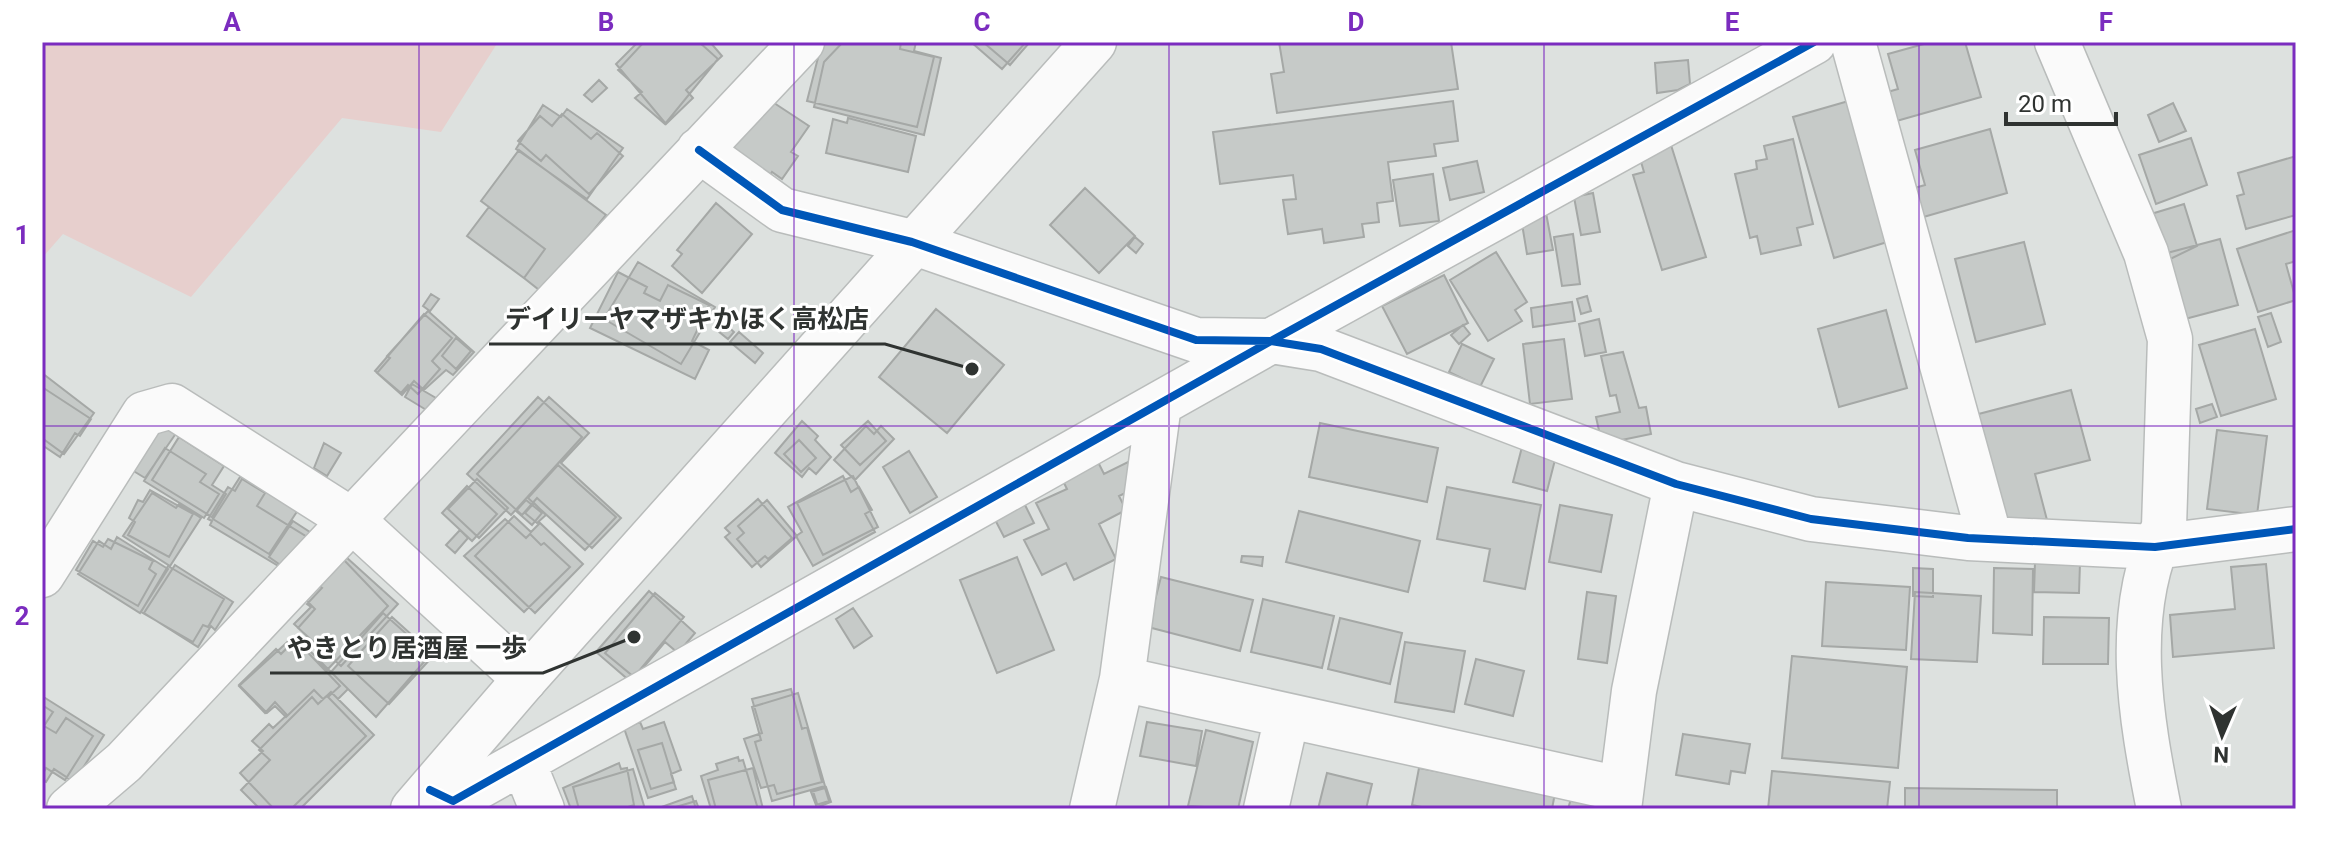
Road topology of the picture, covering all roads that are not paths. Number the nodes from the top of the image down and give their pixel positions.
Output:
1 (802, 42) edge
2 (1094, 42) edge
3 (1814, 42) edge
4 (1853, 42) edge
5 (2057, 42) edge
6 (699, 150) junction
7 (912, 242) junction
8 (1271, 341) junction
9 (1159, 404) junction
10 (1676, 484) junction
11 (353, 521) junction
12 (2296, 529) edge
13 (1990, 539) junction
14 (2155, 547) junction
15 (42, 575) edge
16 (525, 679) junction
17 (1122, 679) junction
18 (1287, 716) junction
19 (523, 762) junction
20 (421, 799) edge
21 (1620, 799) edge
22 (69, 809) edge
23 (542, 809) edge
24 (1092, 809) edge
25 (1266, 809) edge
26 (2159, 809) edge

1 - 6 main road
2 - 7 main road
3 - 8 main road
4 - 13 main road
5 - 14 main road
6 - 7 main road
6 - 11 main road
7 - 8 main road
7 - 16 main road
8 - 9 main road
8 - 10 main road
9 - 17 main road
9 - 19 main road
10 - 13 main road
10 - 21 main road
11 - 15 main road
11 - 16 main road
11 - 22 main road
12 - 14 main road
13 - 14 main road
14 - 26 main road
16 - 20 main road
17 - 18 main road
17 - 24 main road
18 - 21 main road
18 - 25 main road
19 - 20 main road
19 - 23 main road

